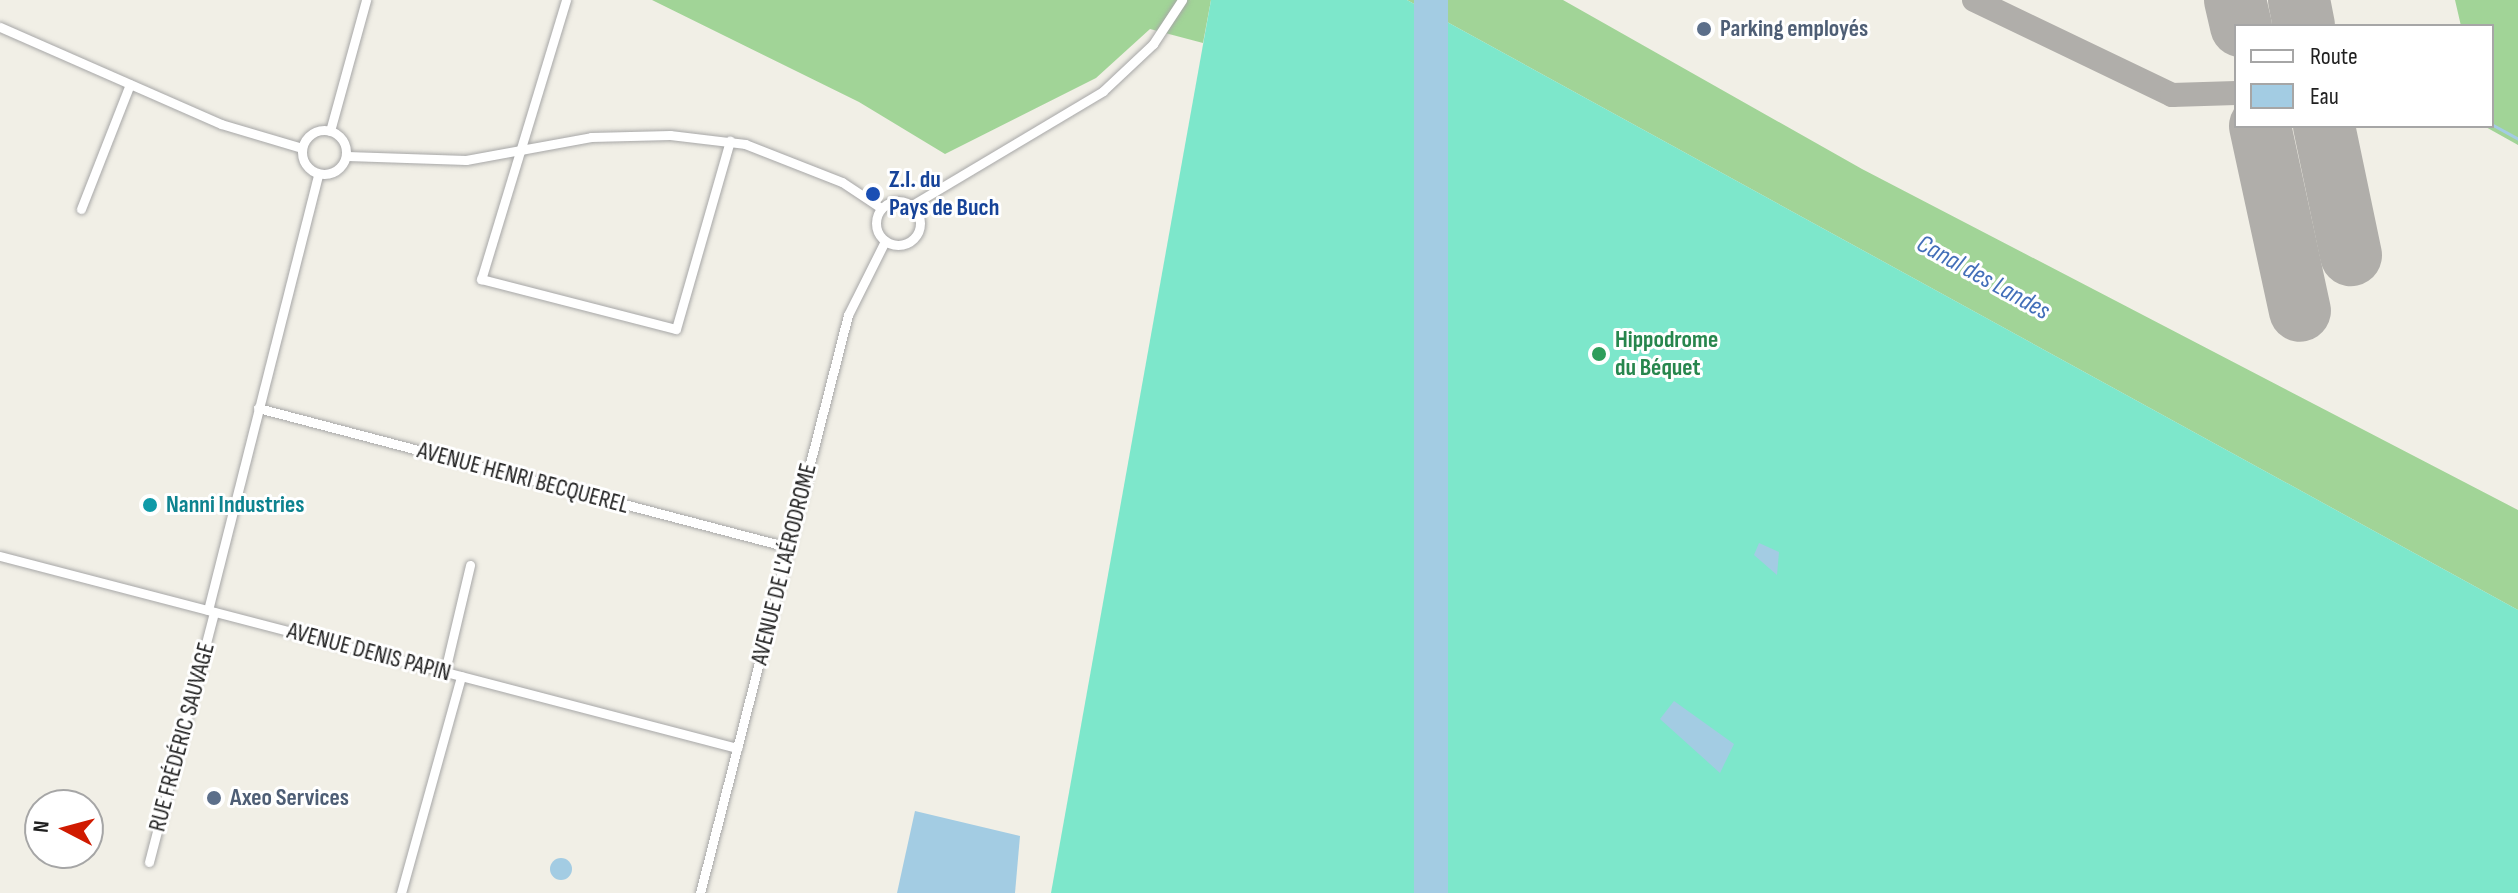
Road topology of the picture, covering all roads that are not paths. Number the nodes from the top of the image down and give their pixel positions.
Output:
1 (366, 0) edge
2 (566, 0) edge
3 (1182, 0) edge
4 (0, 27) edge
5 (130, 84) junction
6 (330, 131) junction
7 (730, 141) junction
8 (302, 148) junction
9 (518, 151) junction
10 (347, 156) junction
11 (318, 174) junction
12 (912, 205) junction
13 (881, 208) junction
14 (81, 209) dead end
15 (885, 241) junction
16 (258, 408) junction
17 (788, 547) junction
18 (0, 556) edge
19 (470, 565) dead end
20 (211, 611) junction
21 (445, 671) junction
22 (461, 676) junction
23 (737, 748) junction
24 (149, 862) dead end
25 (401, 893) edge
26 (700, 893) edge

1 - 6 street
2 - 9 street
3 - 12 street
4 - 5 street
5 - 8 street
5 - 14 street
6 - 8 street
6 - 10 street
7 - 9 street
7 - 9 street
7 - 13 street
8 - 11 street
9 - 10 street
10 - 11 street
11 - 16 street, RUE FRÉDÉRIC SAUVAGE
12 - 13 street
12 - 15 street
13 - 15 street
15 - 17 street, AVENUE DE L'AÉRODROME
16 - 17 street, AVENUE HENRI BECQUEREL
16 - 20 street, RUE FRÉDÉRIC SAUVAGE
17 - 23 street, AVENUE DE L'AÉRODROME
18 - 20 street, AVENUE DENIS PAPIN
19 - 21 street
20 - 21 street, AVENUE DENIS PAPIN
20 - 24 street, RUE FRÉDÉRIC SAUVAGE
21 - 22 street, AVENUE DENIS PAPIN
22 - 23 street, AVENUE DENIS PAPIN
22 - 25 street
23 - 26 street, AVENUE DE L'AÉRODROME

